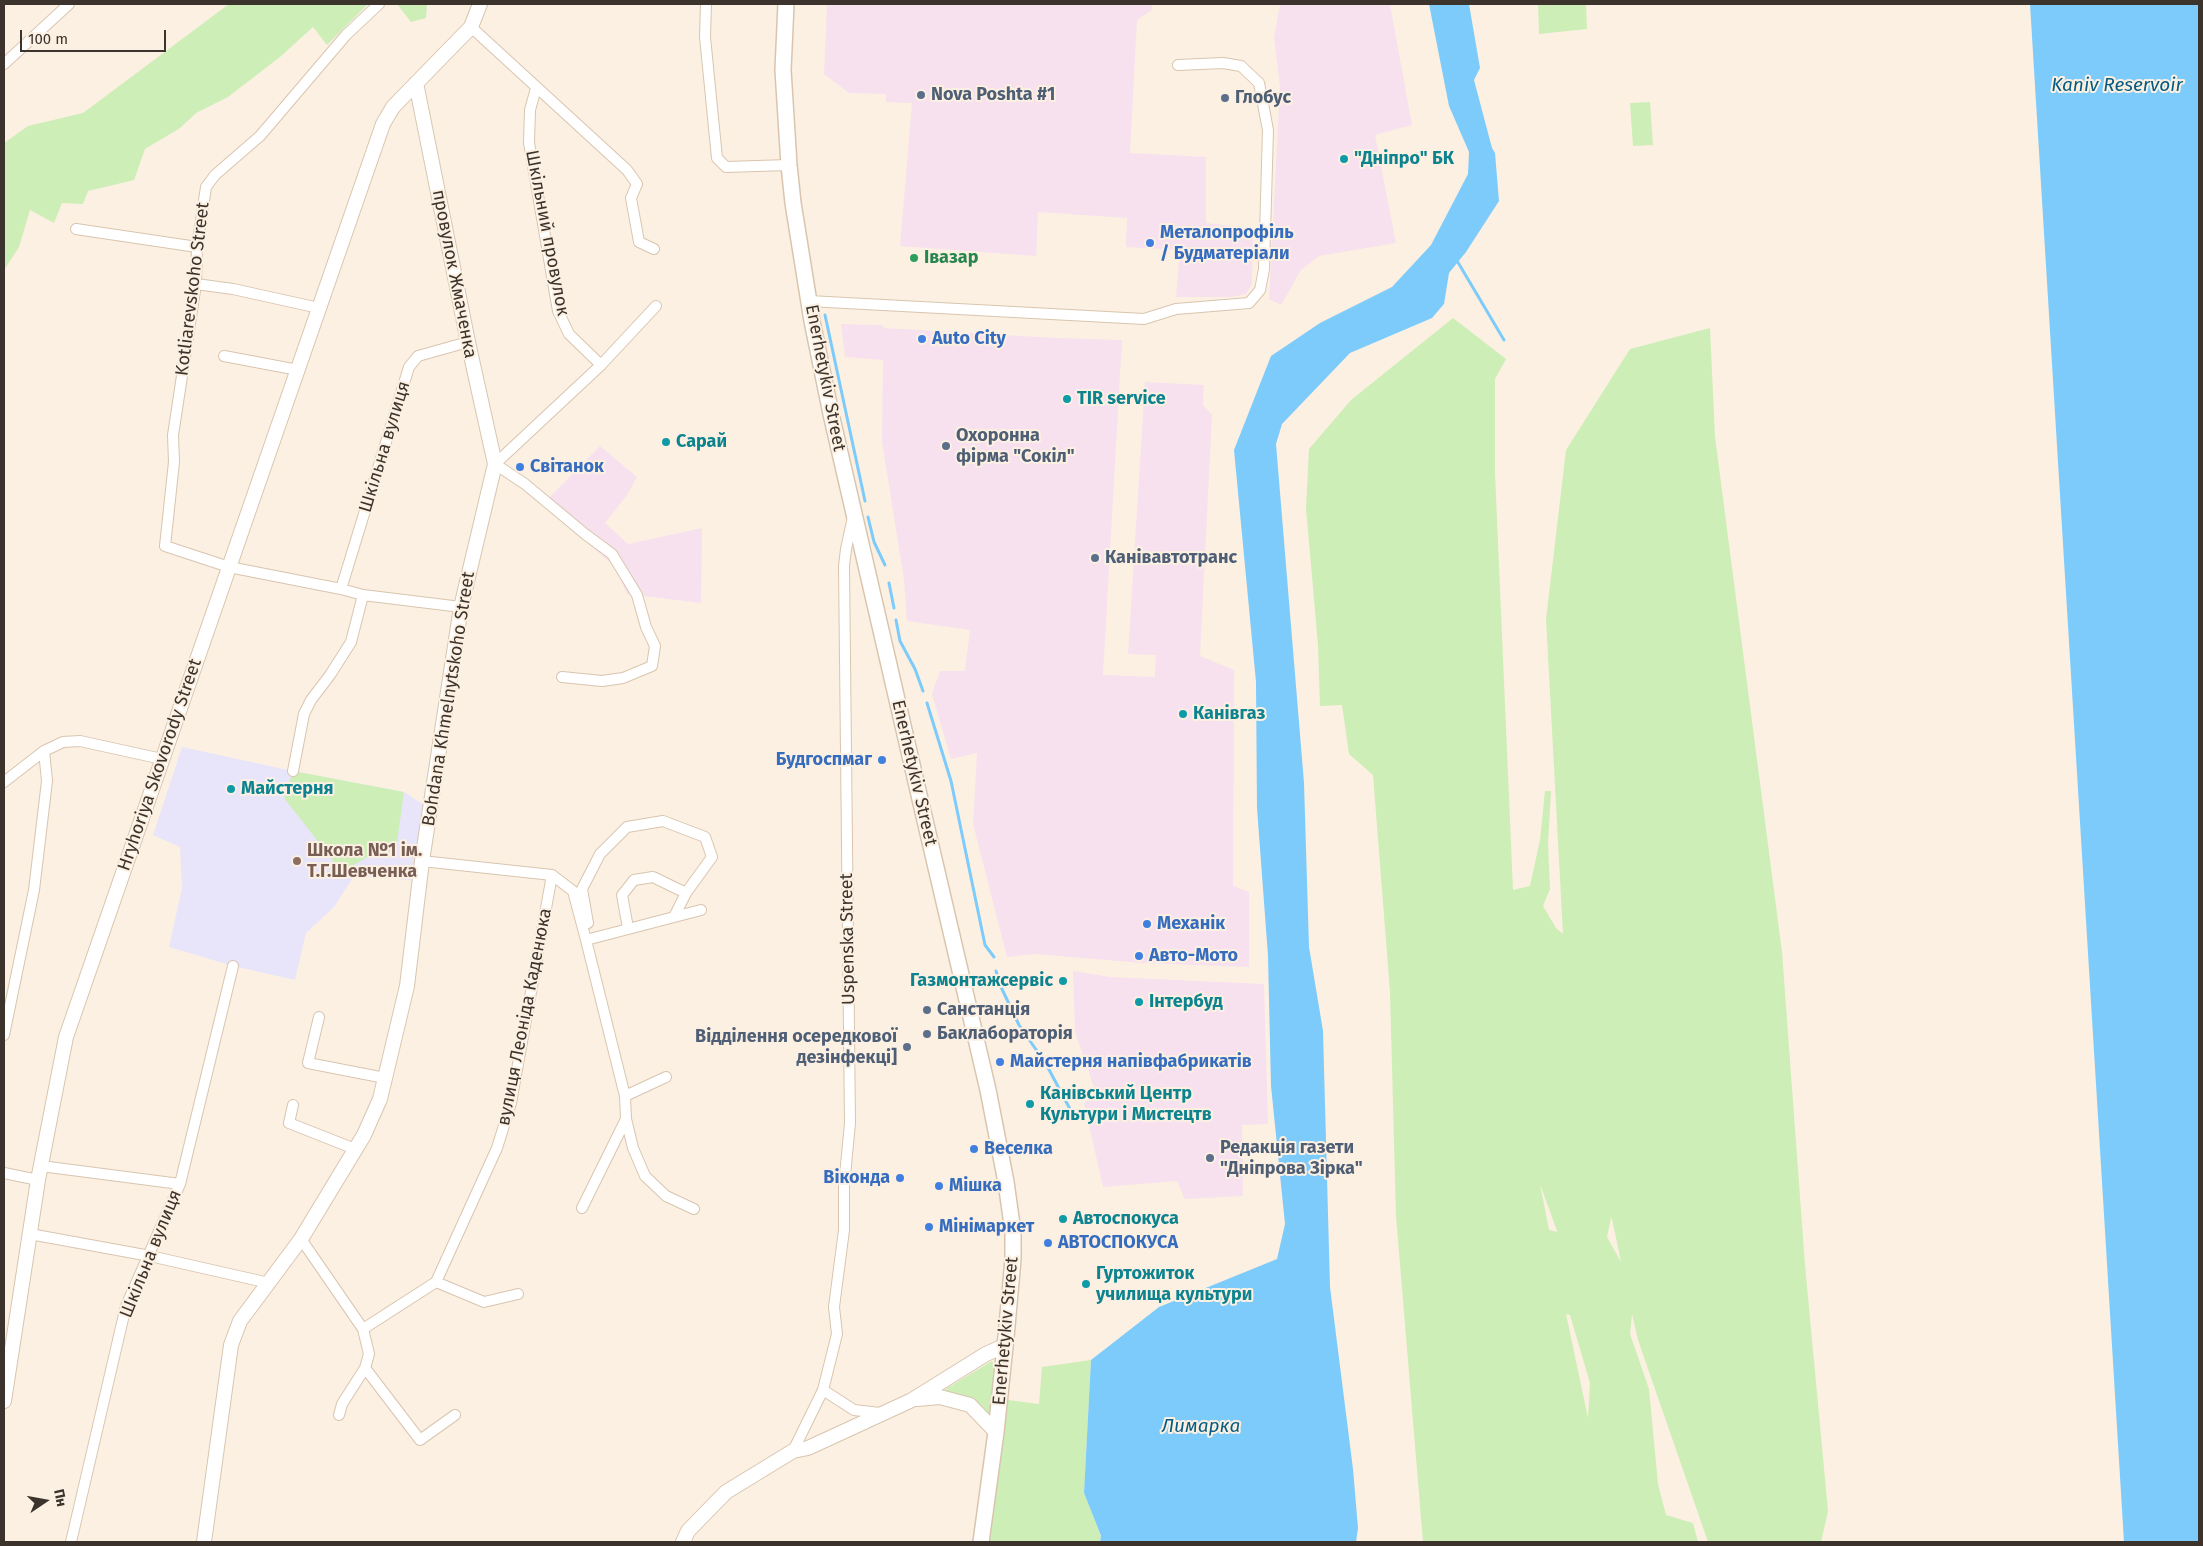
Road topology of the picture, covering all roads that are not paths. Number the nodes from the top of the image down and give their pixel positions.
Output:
1 (69, 4) edge
2 (379, 4) edge
3 (480, 4) edge
4 (706, 4) edge
5 (786, 4) edge
6 (471, 26) junction
7 (4, 64) edge
8 (1178, 65) dead end
9 (416, 83) junction
10 (536, 88) junction
11 (789, 165) junction
12 (76, 229) dead end
13 (197, 247) junction
14 (654, 249) dead end
15 (196, 284) junction
16 (809, 301) junction
17 (656, 306) dead end
18 (319, 308) junction
19 (468, 342) junction
20 (224, 356) dead end
21 (601, 365) junction
22 (298, 370) junction
23 (495, 464) junction
24 (854, 513) junction
25 (229, 567) junction
26 (341, 589) junction
27 (364, 595) junction
28 (461, 607) junction
29 (562, 677) dead end
30 (44, 751) junction
31 (162, 759) junction
32 (293, 771) dead end
33 (4, 782) edge
34 (422, 862) junction
35 (552, 875) junction
36 (686, 893) junction
37 (701, 910) dead end
38 (674, 915) junction
39 (588, 923) dead end
40 (628, 928) junction
41 (586, 940) junction
42 (233, 966) dead end
43 (319, 1017) dead end
44 (4, 1035) edge
45 (666, 1077) dead end
46 (385, 1078) junction
47 (625, 1096) junction
48 (293, 1105) dead end
49 (626, 1119) junction
50 (355, 1149) junction
51 (4, 1173) edge
52 (39, 1173) junction
53 (180, 1184) junction
54 (582, 1208) dead end
55 (694, 1209) dead end
56 (30, 1234) junction
57 (301, 1239) junction
58 (150, 1256) junction
59 (436, 1282) junction
60 (269, 1283) junction
61 (518, 1294) dead end
62 (363, 1329) junction
63 (1004, 1346) junction
64 (365, 1368) junction
65 (823, 1390) junction
66 (912, 1400) junction
67 (4, 1401) edge
68 (880, 1413) junction
69 (339, 1414) dead end
70 (455, 1415) dead end
71 (996, 1432) junction
72 (794, 1451) junction
73 (71, 1542) edge
74 (204, 1542) edge
75 (683, 1542) edge
76 (981, 1542) edge

1 - 7 street
2 - 13 street, Kotliarevskoho Street
3 - 6 street
4 - 11 street
5 - 11 main road, Enerhetykiv Street
6 - 9 street, Hryhoriya Skovorody Street
6 - 10 street
8 - 16 street
9 - 18 street, Hryhoriya Skovorody Street
9 - 19 street, провулок Жмаченка
10 - 14 street
10 - 21 street, Шкільний провулок
11 - 16 main road, Enerhetykiv Street
12 - 13 street
13 - 15 street, Kotliarevskoho Street
15 - 18 street
15 - 25 street, Kotliarevskoho Street
16 - 24 main road, Enerhetykiv Street
17 - 21 street
18 - 22 street, Hryhoriya Skovorody Street
19 - 23 street, провулок Жмаченка
19 - 26 street, Шкільна вулиця
20 - 22 street
21 - 23 street
22 - 25 street, Hryhoriya Skovorody Street
23 - 28 street, Bohdana Khmelnytskoho Street
23 - 29 street
24 - 63 main road, Enerhetykiv Street
24 - 65 street, Uspenska Street
25 - 26 street
25 - 31 street, Hryhoriya Skovorody Street
26 - 27 street
27 - 28 street
27 - 32 street
28 - 34 street, Bohdana Khmelnytskoho Street
30 - 31 street
30 - 33 street
30 - 44 street
31 - 52 street, Hryhoriya Skovorody Street
34 - 35 street
34 - 46 street, Bohdana Khmelnytskoho Street
35 - 41 street, вулиця Леоніда Каденюка
35 - 59 street, вулиця Леоніда Каденюка
36 - 38 street
36 - 39 street
36 - 40 street
37 - 38 street
38 - 40 street
40 - 41 street
41 - 47 street, вулиця Леоніда Каденюка
42 - 53 street, Шкільна вулиця
43 - 46 street
45 - 47 street
46 - 50 street, Bohdana Khmelnytskoho Street
47 - 49 street, вулиця Леоніда Каденюка
48 - 50 street
49 - 54 street, вулиця Леоніда Каденюка
49 - 55 street, вулиця Леоніда Каденюка
50 - 57 street, Bohdana Khmelnytskoho Street
51 - 52 street
52 - 53 street
52 - 56 street, Hryhoriya Skovorody Street
53 - 58 street, Шкільна вулиця
56 - 58 street
56 - 67 street, Hryhoriya Skovorody Street
57 - 60 street, Bohdana Khmelnytskoho Street
57 - 62 street
58 - 60 street
58 - 73 street, Шкільна вулиця
59 - 61 street
59 - 62 street
60 - 74 street, Bohdana Khmelnytskoho Street
62 - 64 street
63 - 66 street
63 - 71 main road, Enerhetykiv Street
64 - 69 street
64 - 70 street
65 - 68 street
65 - 72 street, Uspenska Street
66 - 68 street
66 - 71 street
68 - 72 street
71 - 76 main road, Enerhetykiv Street
72 - 75 street

